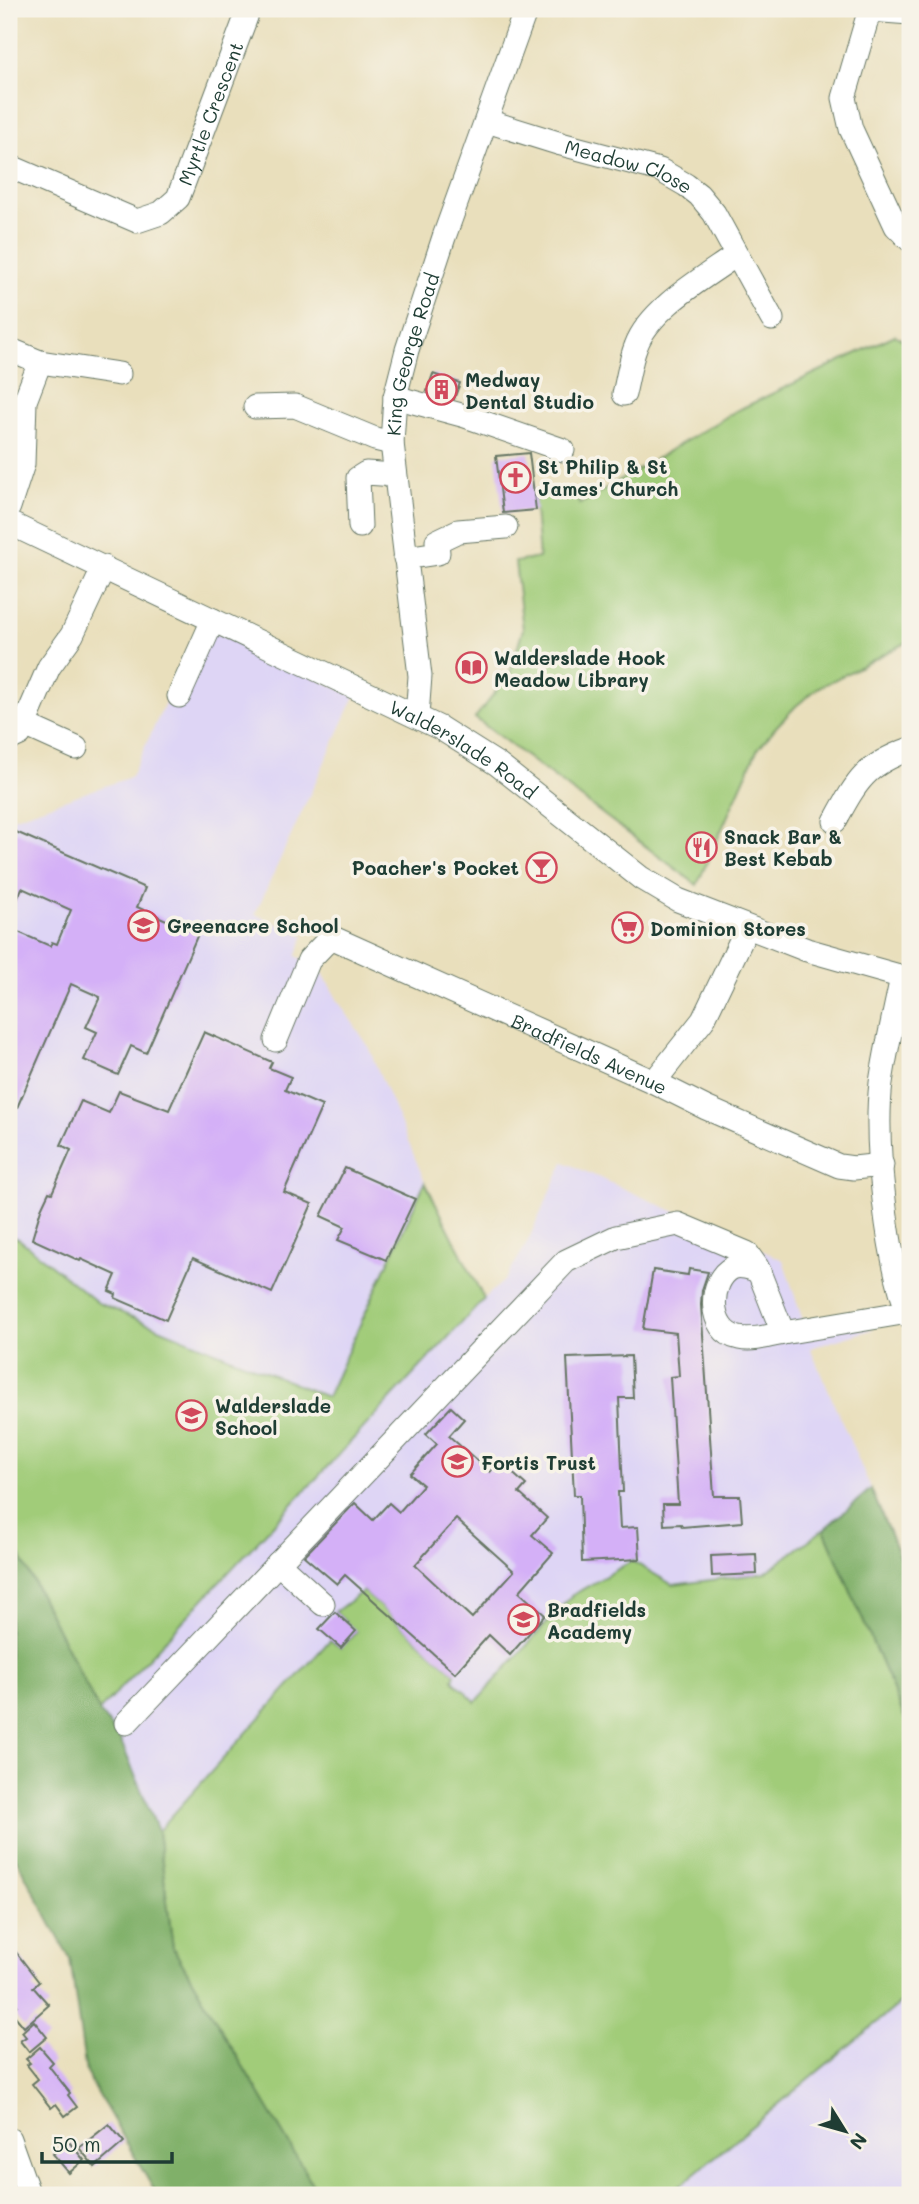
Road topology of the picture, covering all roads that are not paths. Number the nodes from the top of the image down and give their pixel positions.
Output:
1 (249, 9) edge
2 (526, 9) edge
3 (870, 9) edge
4 (910, 13) edge
5 (487, 121) junction
6 (9, 166) edge
7 (910, 240) edge
8 (736, 255) junction
9 (772, 319) dead end
10 (9, 351) edge
11 (40, 362) junction
12 (118, 374) dead end
13 (624, 394) dead end
14 (395, 397) junction
15 (255, 407) dead end
16 (392, 443) junction
17 (563, 450) dead end
18 (395, 475) junction
19 (9, 507) edge
20 (9, 523) edge
21 (360, 526) dead end
22 (506, 527) dead end
23 (405, 558) junction
24 (104, 567) junction
25 (213, 620) junction
26 (179, 696) dead end
27 (417, 716) junction
28 (17, 732) edge
29 (76, 748) dead end
30 (910, 749) edge
31 (835, 821) dead end
32 (747, 928) junction
33 (906, 978) edge
34 (276, 1040) dead end
35 (654, 1082) junction
36 (882, 1165) junction
37 (900, 1242) edge
38 (759, 1271) junction
39 (909, 1314) edge
40 (783, 1333) junction
41 (278, 1563) junction
42 (324, 1604) dead end
43 (126, 1723) dead end
44 (9, 2139) edge
45 (29, 2195) edge

1 - 6 street, Myrtle Crescent
2 - 5 street, King George Road
3 - 4 street
3 - 7 street
5 - 8 street, Meadow Close
5 - 14 street, King George Road
8 - 9 street, Meadow Close
8 - 13 street
10 - 11 street
11 - 12 street
11 - 19 street
14 - 16 street, King George Road
14 - 17 street
15 - 16 street
16 - 18 street, King George Road
18 - 21 street
18 - 23 street, King George Road
20 - 24 street, Walderslade Road
22 - 23 street
23 - 27 street, King George Road
24 - 25 street, Walderslade Road
24 - 28 street
25 - 26 street
25 - 27 street, Walderslade Road
27 - 32 street, Walderslade Road
28 - 29 street
30 - 31 street
32 - 33 street, Walderslade Road
32 - 35 street
33 - 36 street
34 - 35 street, Bradfields Avenue
35 - 36 street, Bradfields Avenue
36 - 37 street
37 - 39 street
38 - 40 street
38 - 40 street
38 - 41 street
39 - 40 street
41 - 42 street
41 - 43 street
44 - 45 street

